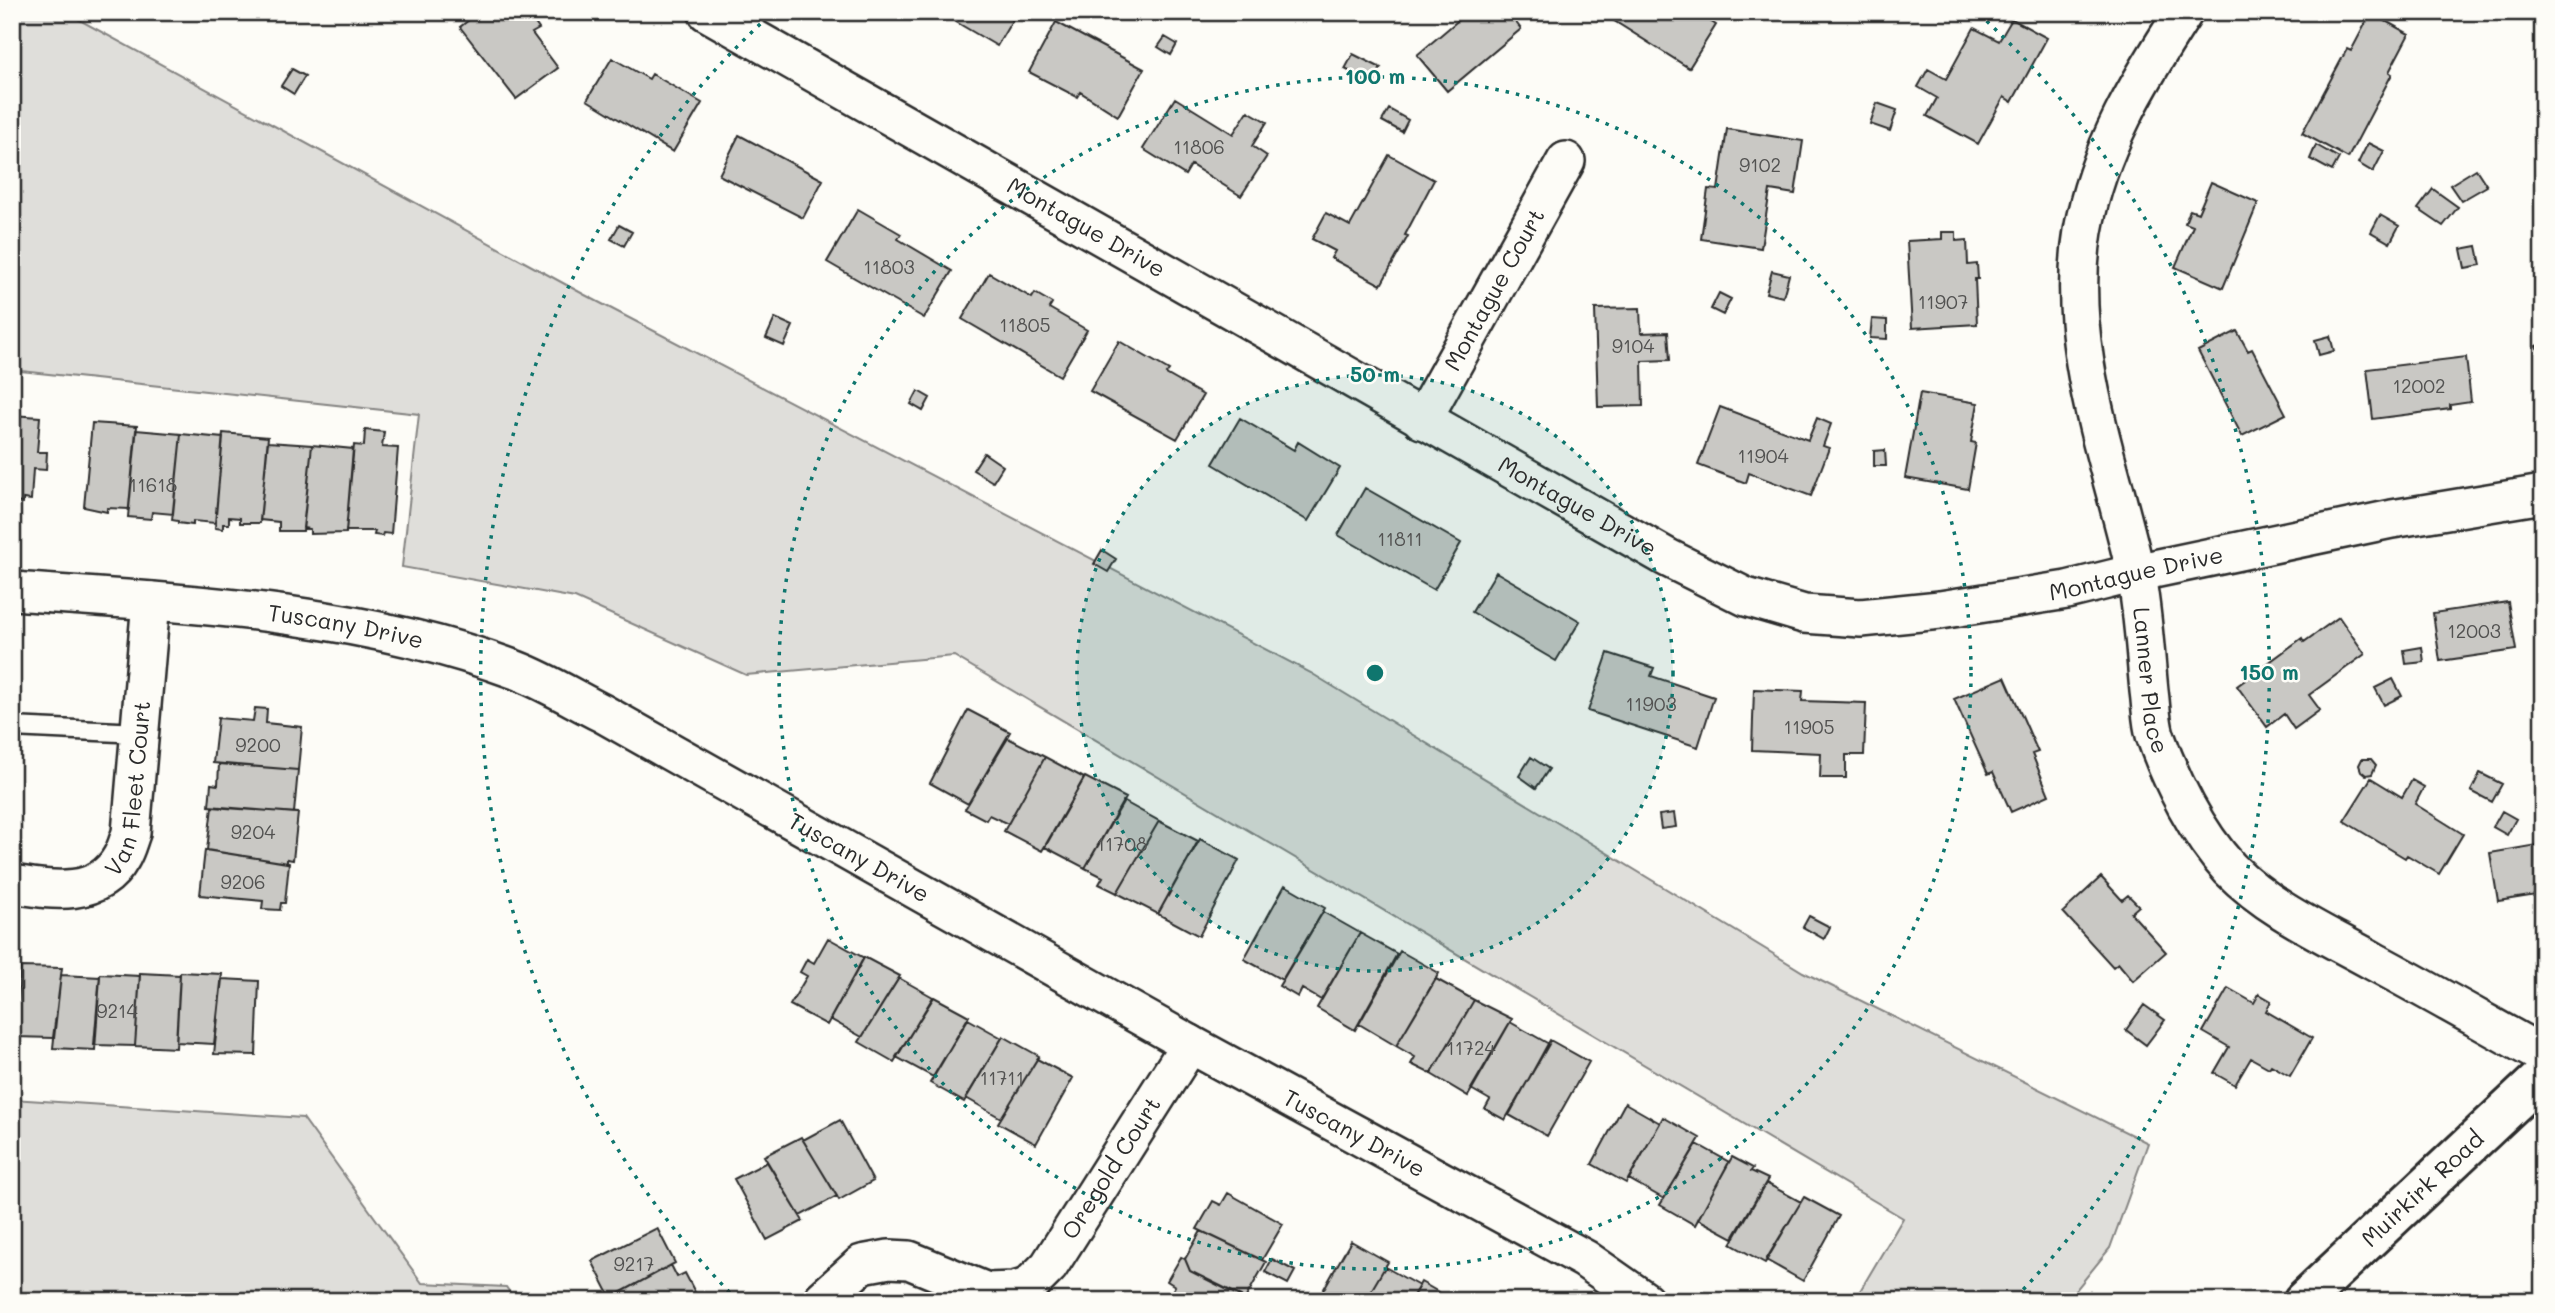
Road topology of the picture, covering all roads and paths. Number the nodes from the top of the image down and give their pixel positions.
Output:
1 (707, 12) edge
2 (2184, 12) edge
3 (1566, 161) dead end
4 (1422, 420) junction
5 (2543, 494) edge
6 (2135, 573) junction
7 (12, 591) edge
8 (151, 601) junction
9 (12, 727) edge
10 (140, 733) junction
11 (12, 884) edge
12 (1190, 1044) junction
13 (2543, 1055) edge
14 (2543, 1076) edge
15 (1025, 1294) edge
16 (824, 1301) edge
17 (1645, 1301) edge
18 (2303, 1301) edge

1 - 4 street, Montague Drive
2 - 6 street, Lanner Place
3 - 4 street, Montague Court
4 - 6 street, Montague Drive
5 - 6 street, Montague Drive
6 - 13 street, Lanner Place
7 - 8 street, Tuscany Drive
8 - 10 street, Van Fleet Court
8 - 12 street, Tuscany Drive
9 - 10 lane
10 - 11 street, Van Fleet Court
12 - 15 street, Oregold Court
12 - 17 street, Tuscany Drive
14 - 18 main road, Muirkirk Road
15 - 16 street, Oregold Court

